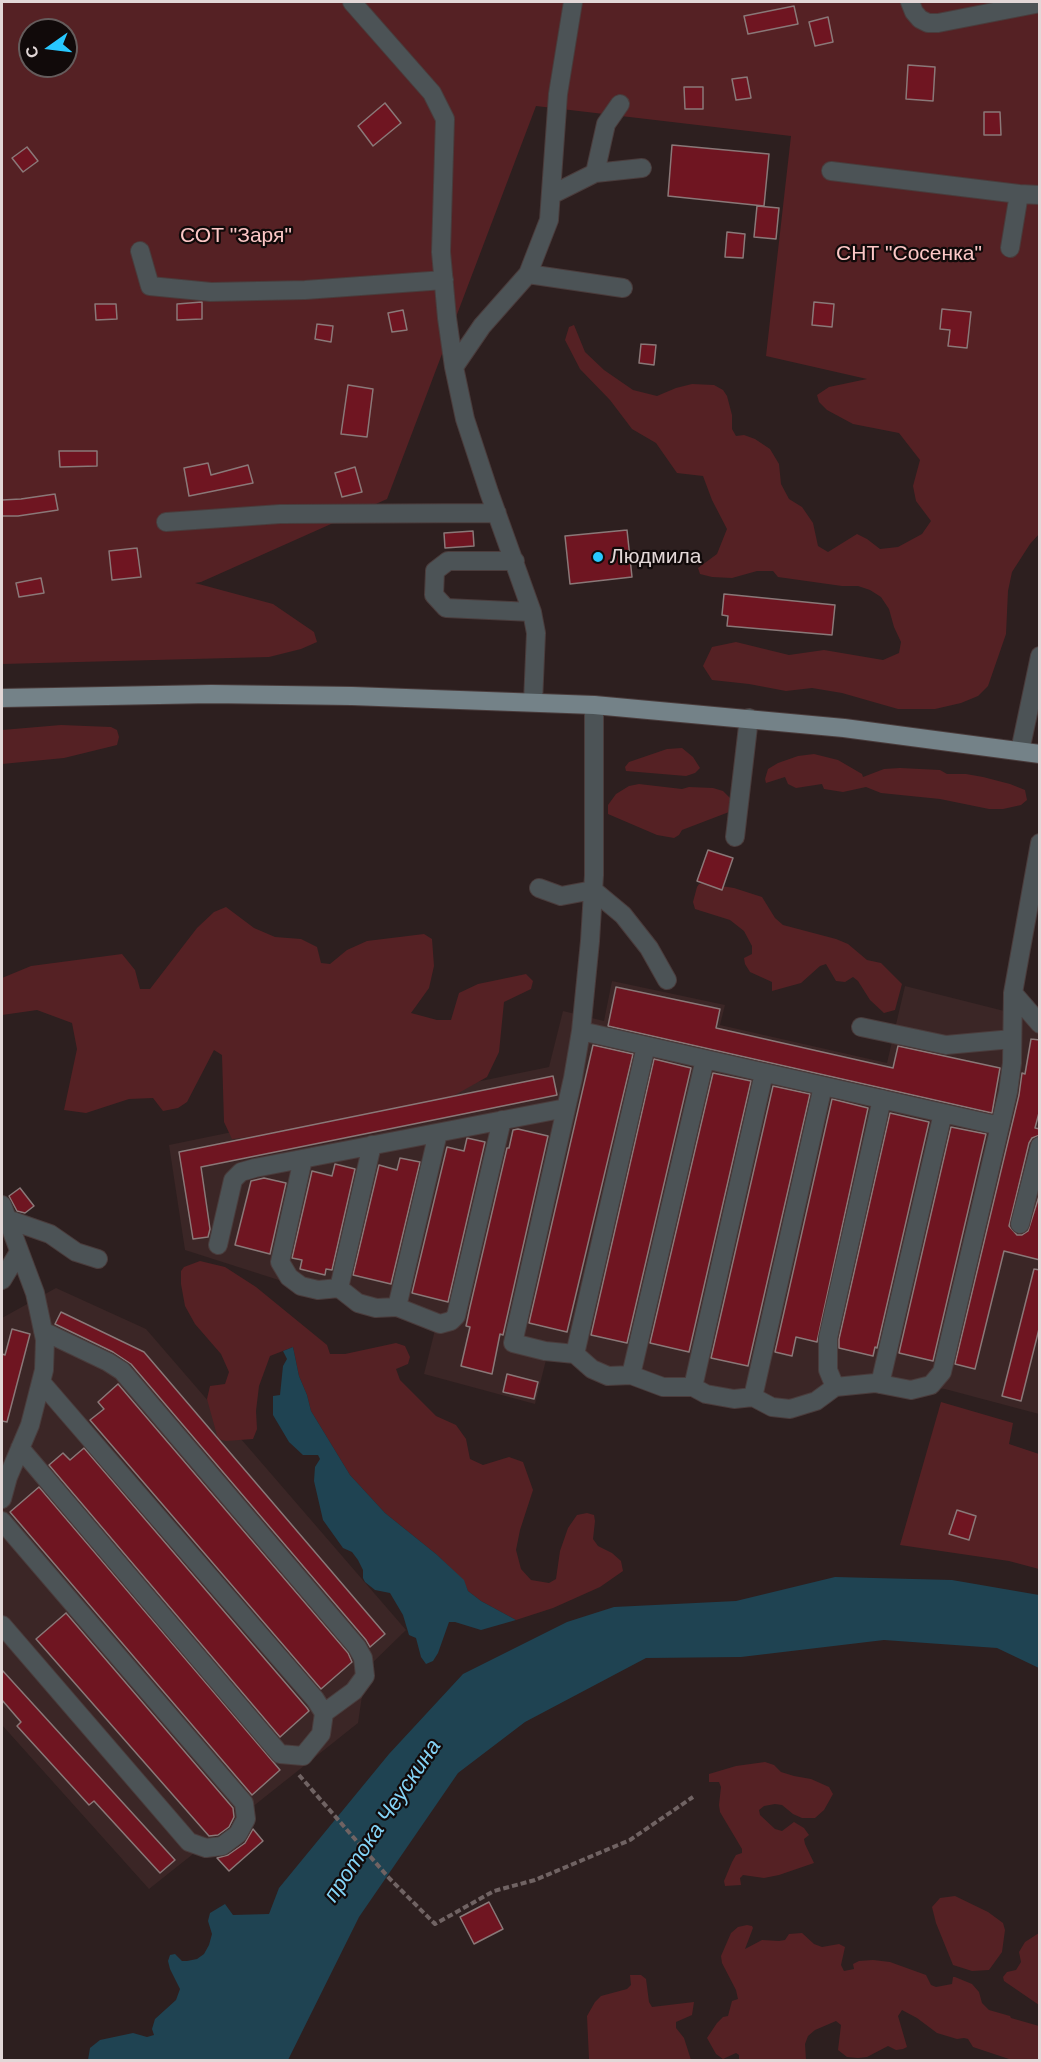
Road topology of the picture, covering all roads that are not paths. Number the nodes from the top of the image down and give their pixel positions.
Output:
1 (352, 2) edge
2 (573, 2) edge
3 (909, 2) edge
4 (1040, 3) edge
5 (620, 104) dead end
6 (642, 168) dead end
7 (831, 171) dead end
8 (595, 173) junction
9 (1019, 194) junction
10 (551, 195) junction
11 (1040, 195) edge
12 (1010, 248) dead end
13 (140, 251) dead end
14 (528, 274) junction
15 (444, 280) junction
16 (623, 288) dead end
17 (454, 367) junction
18 (497, 513) junction
19 (166, 522) dead end
20 (515, 561) junction
21 (532, 612) junction
22 (1040, 656) edge
23 (2, 698) edge
24 (533, 702) junction
25 (594, 705) junction
26 (749, 718) junction
27 (1020, 751) junction
28 (1040, 754) edge
29 (735, 837) dead end
30 (1040, 843) edge
31 (539, 888) dead end
32 (593, 890) junction
33 (667, 980) dead end
34 (1012, 993) junction
35 (1040, 1024) edge
36 (861, 1027) dead end
37 (581, 1031) junction
38 (1012, 1039) junction
39 (646, 1046) junction
40 (705, 1059) junction
41 (764, 1073) junction
42 (823, 1086) junction
43 (882, 1099) junction
44 (566, 1108) junction
45 (943, 1113) junction
46 (502, 1120) junction
47 (1000, 1126) junction
48 (438, 1132) junction
49 (372, 1145) junction
50 (1040, 1146) edge
51 (303, 1159) junction
52 (4, 1212) edge
53 (1020, 1224) dead end
54 (218, 1245) dead end
55 (19, 1252) junction
56 (98, 1259) dead end
57 (2, 1280) edge
58 (339, 1288) junction
59 (397, 1307) junction
60 (43, 1331) junction
61 (574, 1354) junction
62 (631, 1375) junction
63 (41, 1382) junction
64 (880, 1384) junction
65 (693, 1387) junction
66 (835, 1387) junction
67 (753, 1397) junction
68 (20, 1448) junction
69 (2, 1498) edge
70 (2, 1521) edge
71 (2, 1625) edge
72 (324, 1713) junction

1 - 15 lane
2 - 10 lane
3 - 4 lane
5 - 8 lane
6 - 8 lane
7 - 9 lane
8 - 10 lane
9 - 11 lane
9 - 12 lane
10 - 14 lane
13 - 15 lane
14 - 16 lane
14 - 17 lane
15 - 17 lane
17 - 18 lane
18 - 19 lane
18 - 20 lane
20 - 21 lane
20 - 21 lane
21 - 24 lane
22 - 27 lane
23 - 24 main road
24 - 25 main road
25 - 26 main road
25 - 32 lane
26 - 27 main road
26 - 29 lane
27 - 28 main road
30 - 34 lane
31 - 32 lane
32 - 33 lane
32 - 37 lane
34 - 35 lane
34 - 38 lane
36 - 38 lane
37 - 39 lane
37 - 44 lane
38 - 47 lane
39 - 40 lane
39 - 61 lane
40 - 41 lane
40 - 62 lane
41 - 42 lane
41 - 65 lane
42 - 43 lane
42 - 67 lane
43 - 45 lane
43 - 66 lane
44 - 46 lane
44 - 61 lane
45 - 47 lane
45 - 64 lane
46 - 48 lane
46 - 59 lane
47 - 64 lane
48 - 49 lane
48 - 59 lane
49 - 51 lane
49 - 58 lane
50 - 53 lane
51 - 54 lane
51 - 58 lane
52 - 55 lane
52 - 56 lane
55 - 57 lane
55 - 60 lane
58 - 59 lane
60 - 63 lane
60 - 72 lane
61 - 62 lane
62 - 65 lane
63 - 68 lane
63 - 72 lane
64 - 66 lane
65 - 67 lane
66 - 67 lane
68 - 69 lane
68 - 72 lane
70 - 71 lane

